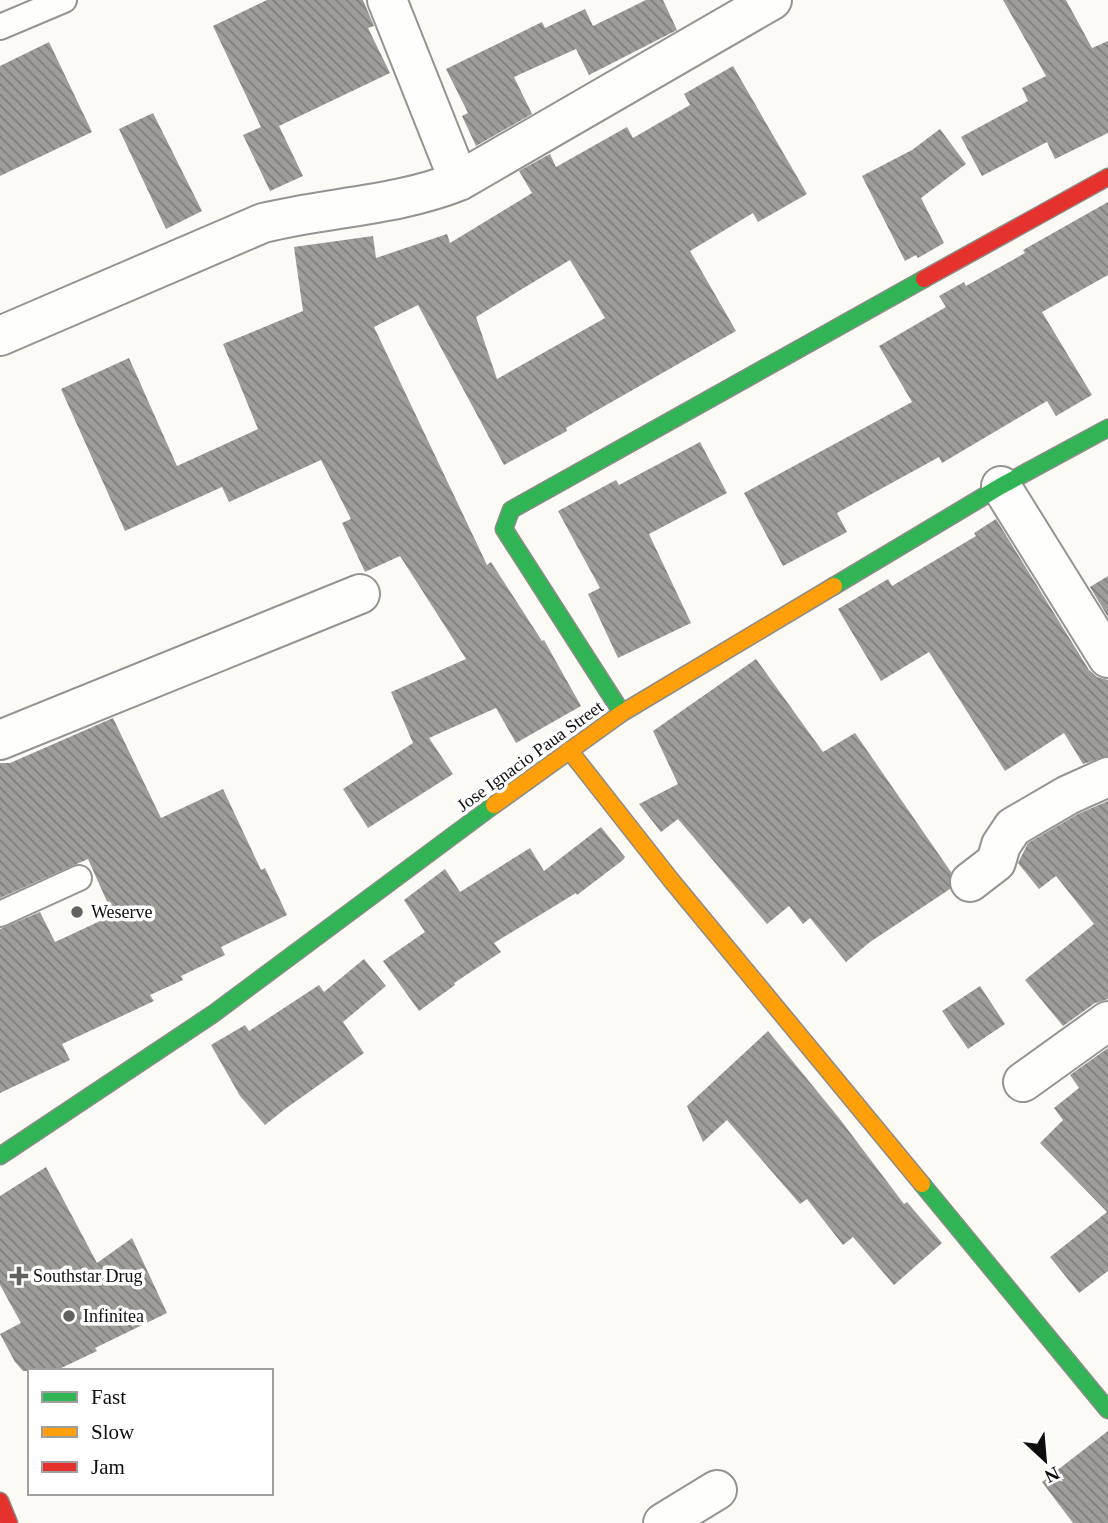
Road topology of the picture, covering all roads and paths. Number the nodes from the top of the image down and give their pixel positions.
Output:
1 (64, 0) edge
2 (387, 0) edge
3 (772, 0) edge
4 (0, 27) edge
5 (1108, 177) edge
6 (459, 181) junction
7 (0, 336) edge
8 (1108, 428) edge
9 (1001, 486) junction
10 (360, 594) dead end
11 (1108, 658) edge
12 (622, 713) junction
13 (0, 740) edge
14 (569, 750) junction
15 (1108, 777) edge
16 (79, 878) dead end
17 (970, 882) dead end
18 (0, 914) edge
19 (1108, 1021) edge
20 (1023, 1083) dead end
21 (0, 1156) edge
22 (1108, 1410) edge
23 (717, 1490) dead end
24 (0, 1501) edge
25 (9, 1523) edge
26 (663, 1523) edge

1 - 4 lane
2 - 6 street
3 - 6 street
5 - 12 main road
6 - 7 street
8 - 9 main road, Jose Ignacio Paua Street
9 - 11 street
9 - 12 main road, Jose Ignacio Paua Street
10 - 13 street
12 - 14 main road, Jose Ignacio Paua Street
14 - 21 main road, Jose Ignacio Paua Street
14 - 22 main road
15 - 17 street
16 - 18 lane
19 - 20 street
23 - 26 street
24 - 25 main road

